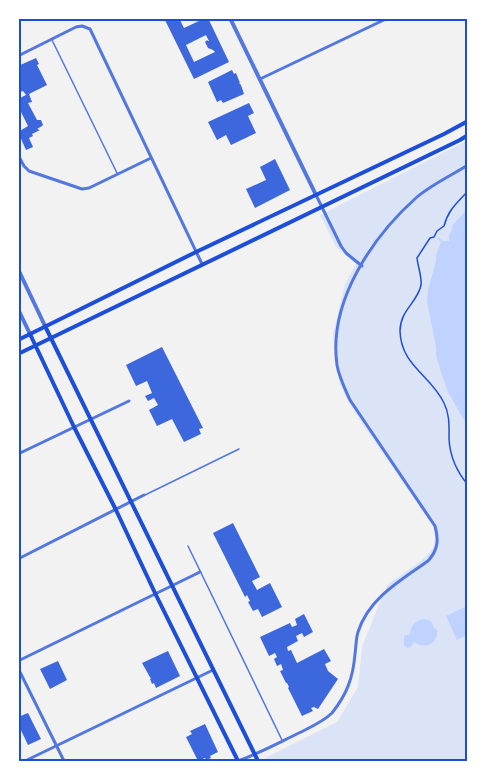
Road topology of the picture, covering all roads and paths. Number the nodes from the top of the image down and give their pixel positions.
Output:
1 (230, 18) edge
2 (388, 18) edge
3 (52, 39) junction
4 (18, 56) edge
5 (260, 79) junction
6 (468, 121) edge
7 (468, 135) edge
8 (18, 155) edge
9 (151, 158) junction
10 (468, 165) edge
11 (118, 174) junction
12 (468, 191) edge
13 (316, 195) junction
14 (322, 207) junction
15 (196, 252) junction
16 (203, 265) junction
17 (362, 266) junction
18 (18, 269) edge
19 (18, 309) edge
20 (45, 326) junction
21 (30, 334) junction
22 (51, 339) junction
23 (18, 340) edge
24 (36, 346) junction
25 (18, 354) edge
26 (129, 401) dead end
27 (91, 419) junction
28 (74, 427) junction
29 (238, 448) dead end
30 (18, 454) edge
31 (468, 485) edge
32 (144, 495) joint
33 (132, 502) junction
34 (116, 510) junction
35 (188, 546) dead end
36 (18, 559) edge
37 (200, 572) junction
38 (173, 585) junction
39 (155, 593) junction
40 (18, 661) edge
41 (18, 668) edge
42 (213, 670) junction
43 (197, 677) junction
44 (282, 741) junction
45 (56, 746) junction
46 (255, 755) junction
47 (25, 761) edge
48 (64, 761) edge
49 (238, 761) edge
50 (258, 761) edge

1 - 5 street
2 - 5 street
3 - 4 street
3 - 9 street
3 - 11 lane
5 - 13 street
6 - 13 main road
7 - 14 main road
8 - 11 street
9 - 11 street
9 - 15 street
10 - 17 street
12 - 31 path
13 - 14 street
13 - 15 main road
14 - 16 main road
14 - 17 street
15 - 16 street
15 - 20 main road
16 - 22 main road
17 - 44 street
18 - 20 street
19 - 21 street
20 - 21 main road
20 - 22 main road
21 - 23 main road
21 - 24 main road
22 - 24 main road
22 - 27 main road
24 - 25 main road
24 - 28 main road
26 - 27 street
27 - 28 street
27 - 33 main road
28 - 30 street
28 - 34 main road
29 - 32 lane
32 - 33 street
33 - 34 street
33 - 38 main road
34 - 36 street
34 - 39 main road
35 - 37 lane
37 - 38 street
37 - 44 lane
38 - 39 street
38 - 42 main road
39 - 40 street
39 - 43 main road
41 - 45 street
42 - 43 street
42 - 46 main road
43 - 45 street
43 - 49 main road
44 - 46 street
45 - 47 street
45 - 48 street
46 - 49 street
46 - 50 main road

